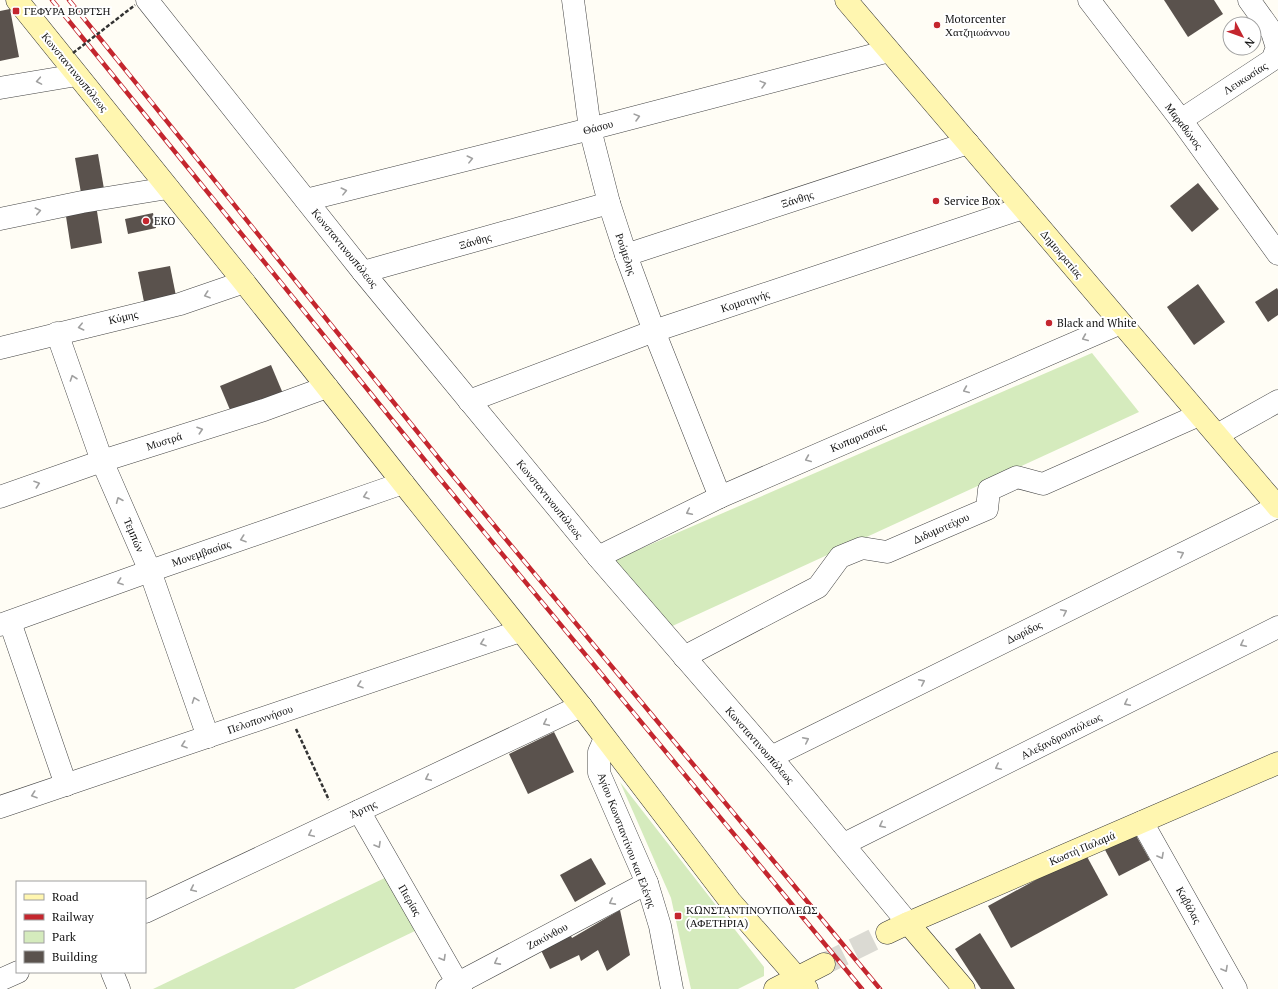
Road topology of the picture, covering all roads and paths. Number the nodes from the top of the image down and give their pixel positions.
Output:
1 (17, 0) edge
2 (573, 0) edge
3 (846, 0) edge
4 (1089, 0) edge
5 (1249, 0) edge
6 (141, 2) edge
7 (889, 51) junction
8 (73, 53) dead end
9 (77, 75) junction
10 (0, 88) edge
11 (1180, 120) junction
12 (590, 129) junction
13 (968, 143) junction
14 (168, 188) junction
15 (306, 200) junction
16 (609, 203) junction
17 (1023, 208) junction
18 (0, 220) edge
19 (1278, 254) edge
20 (626, 255) junction
21 (364, 272) junction
22 (244, 282) junction
23 (1121, 323) junction
24 (654, 332) junction
25 (57, 333) junction
26 (0, 348) edge
27 (327, 387) junction
28 (469, 401) junction
29 (1278, 401) edge
30 (1199, 415) junction
31 (1217, 436) junction
32 (102, 461) junction
33 (403, 483) junction
34 (0, 497) edge
35 (720, 497) junction
36 (1278, 507) edge
37 (598, 557) junction
38 (150, 571) junction
39 (5, 624) edge
40 (1278, 627) edge
41 (520, 631) junction
42 (684, 657) junction
43 (581, 706) junction
44 (287, 710) junction
45 (208, 737) junction
46 (605, 738) junction
47 (771, 757) junction
48 (1278, 763) edge
49 (66, 785) junction
50 (0, 807) edge
51 (359, 811) junction
52 (339, 820) junction
53 (1142, 822) junction
54 (844, 844) junction
55 (647, 883) junction
56 (146, 912) edge
57 (908, 923) junction
58 (887, 933) tunnel mouth
59 (824, 964) tunnel mouth
60 (16, 973) edge
61 (112, 973) edge
62 (0, 980) edge
63 (802, 983) edge
64 (455, 987) edge
65 (119, 989) edge
66 (672, 989) edge
67 (775, 989) edge
68 (964, 989) edge
69 (1236, 989) edge

1 - 9 street, Κωνσταντινουπόλεως
2 - 12 street, Ρούμελης
3 - 7 street, Δημοκρατίας
4 - 11 street, Μαραθώνος
5 - 11 street, Λευκωσίας
6 - 8 path, bridge
6 - 15 street, Κωνσταντινουπόλεως
12 -> 7 street, Θάσου
7 - 13 street, Δημοκρατίας
9 -> 10 street
9 - 14 street, Κωνσταντινουπόλεως
11 - 19 street, Μαραθώνος
15 -> 12 street, Θάσου
12 - 16 street, Ρούμελης
13 - 17 street, Δημοκρατίας
13 - 20 street, Ξάνθης
18 -> 14 street
14 - 22 street, Κωνσταντινουπόλεως
15 - 21 street, Κωνσταντινουπόλεως
16 - 20 street, Ρούμελης
16 - 21 street, Ξάνθης
17 - 23 street, Δημοκρατίας
17 - 24 street, Κομοτηνής
20 - 24 street, Ρούμελης
21 - 28 street, Κωνσταντινουπόλεως
22 -> 25 street, Κύμης
22 - 27 street, Κωνσταντινουπόλεως
23 - 30 street, Δημοκρατίας
23 -> 35 street, Κυπαρισσίας
24 - 28 street, Κομοτηνής
24 - 35 street, Ρούμελης
25 - 26 street, Κύμης
32 -> 25 street, Τεμπών
32 -> 27 street, Μυστρά
27 - 33 street, Κωνσταντινουπόλεως
28 - 37 street, Κωνσταντινουπόλεως
29 - 31 street
30 - 31 street, Δημοκρατίας
30 - 42 street, Διδυμοτείχου
31 - 36 street, Δημοκρατίας
34 -> 32 street, Μυστρά
38 -> 32 street, Τεμπών
33 -> 38 street, Μονεμβασίας
33 - 41 street, Κωνσταντινουπόλεως
35 -> 37 street, Κυπαρισσίας
47 -> 36 street, Δωρίδος
37 - 42 street, Κωνσταντινουπόλεως
38 -> 39 street, Μονεμβασίας
45 -> 38 street, Τεμπών
39 - 49 street
40 -> 54 street, Αλεξανδρουπόλεως
41 - 43 street, Κωνσταντινουπόλεως
41 -> 44 street, Πελοποννήσου
42 - 47 street, Κωνσταντινουπόλεως
43 - 46 street, Κωνσταντινουπόλεως
43 -> 51 street, Άρτης
44 - 45 street, Πελοποννήσου
44 - 52 path
45 -> 49 street, Πελοποννήσου
46 - 55 street, Αγίου Κωνσταντίνου και Ελένης
46 - 63 street, Κωνσταντινουπόλεως
47 - 54 street, Κωνσταντινουπόλεως
48 - 53 street, Κωστή Παλαμά
49 -> 50 street, Πελοποννήσου
51 - 52 street, Άρτης
51 -> 64 street, Πιερίας
52 -> 56 street, Άρτης
53 - 57 street, Κωστή Παλαμά
53 -> 69 street, Καβάλας
54 - 57 street, Κωνσταντινουπόλεως
55 -> 64 street, Ζακύνθου
55 - 66 street, Αγίου Κωνσταντίνου και Ελένης
57 - 58 street, Κωστή Παλαμά
57 - 68 street, Κωνσταντινουπόλεως
59 - 63 street
60 - 62 street
61 - 65 street
63 - 67 street

